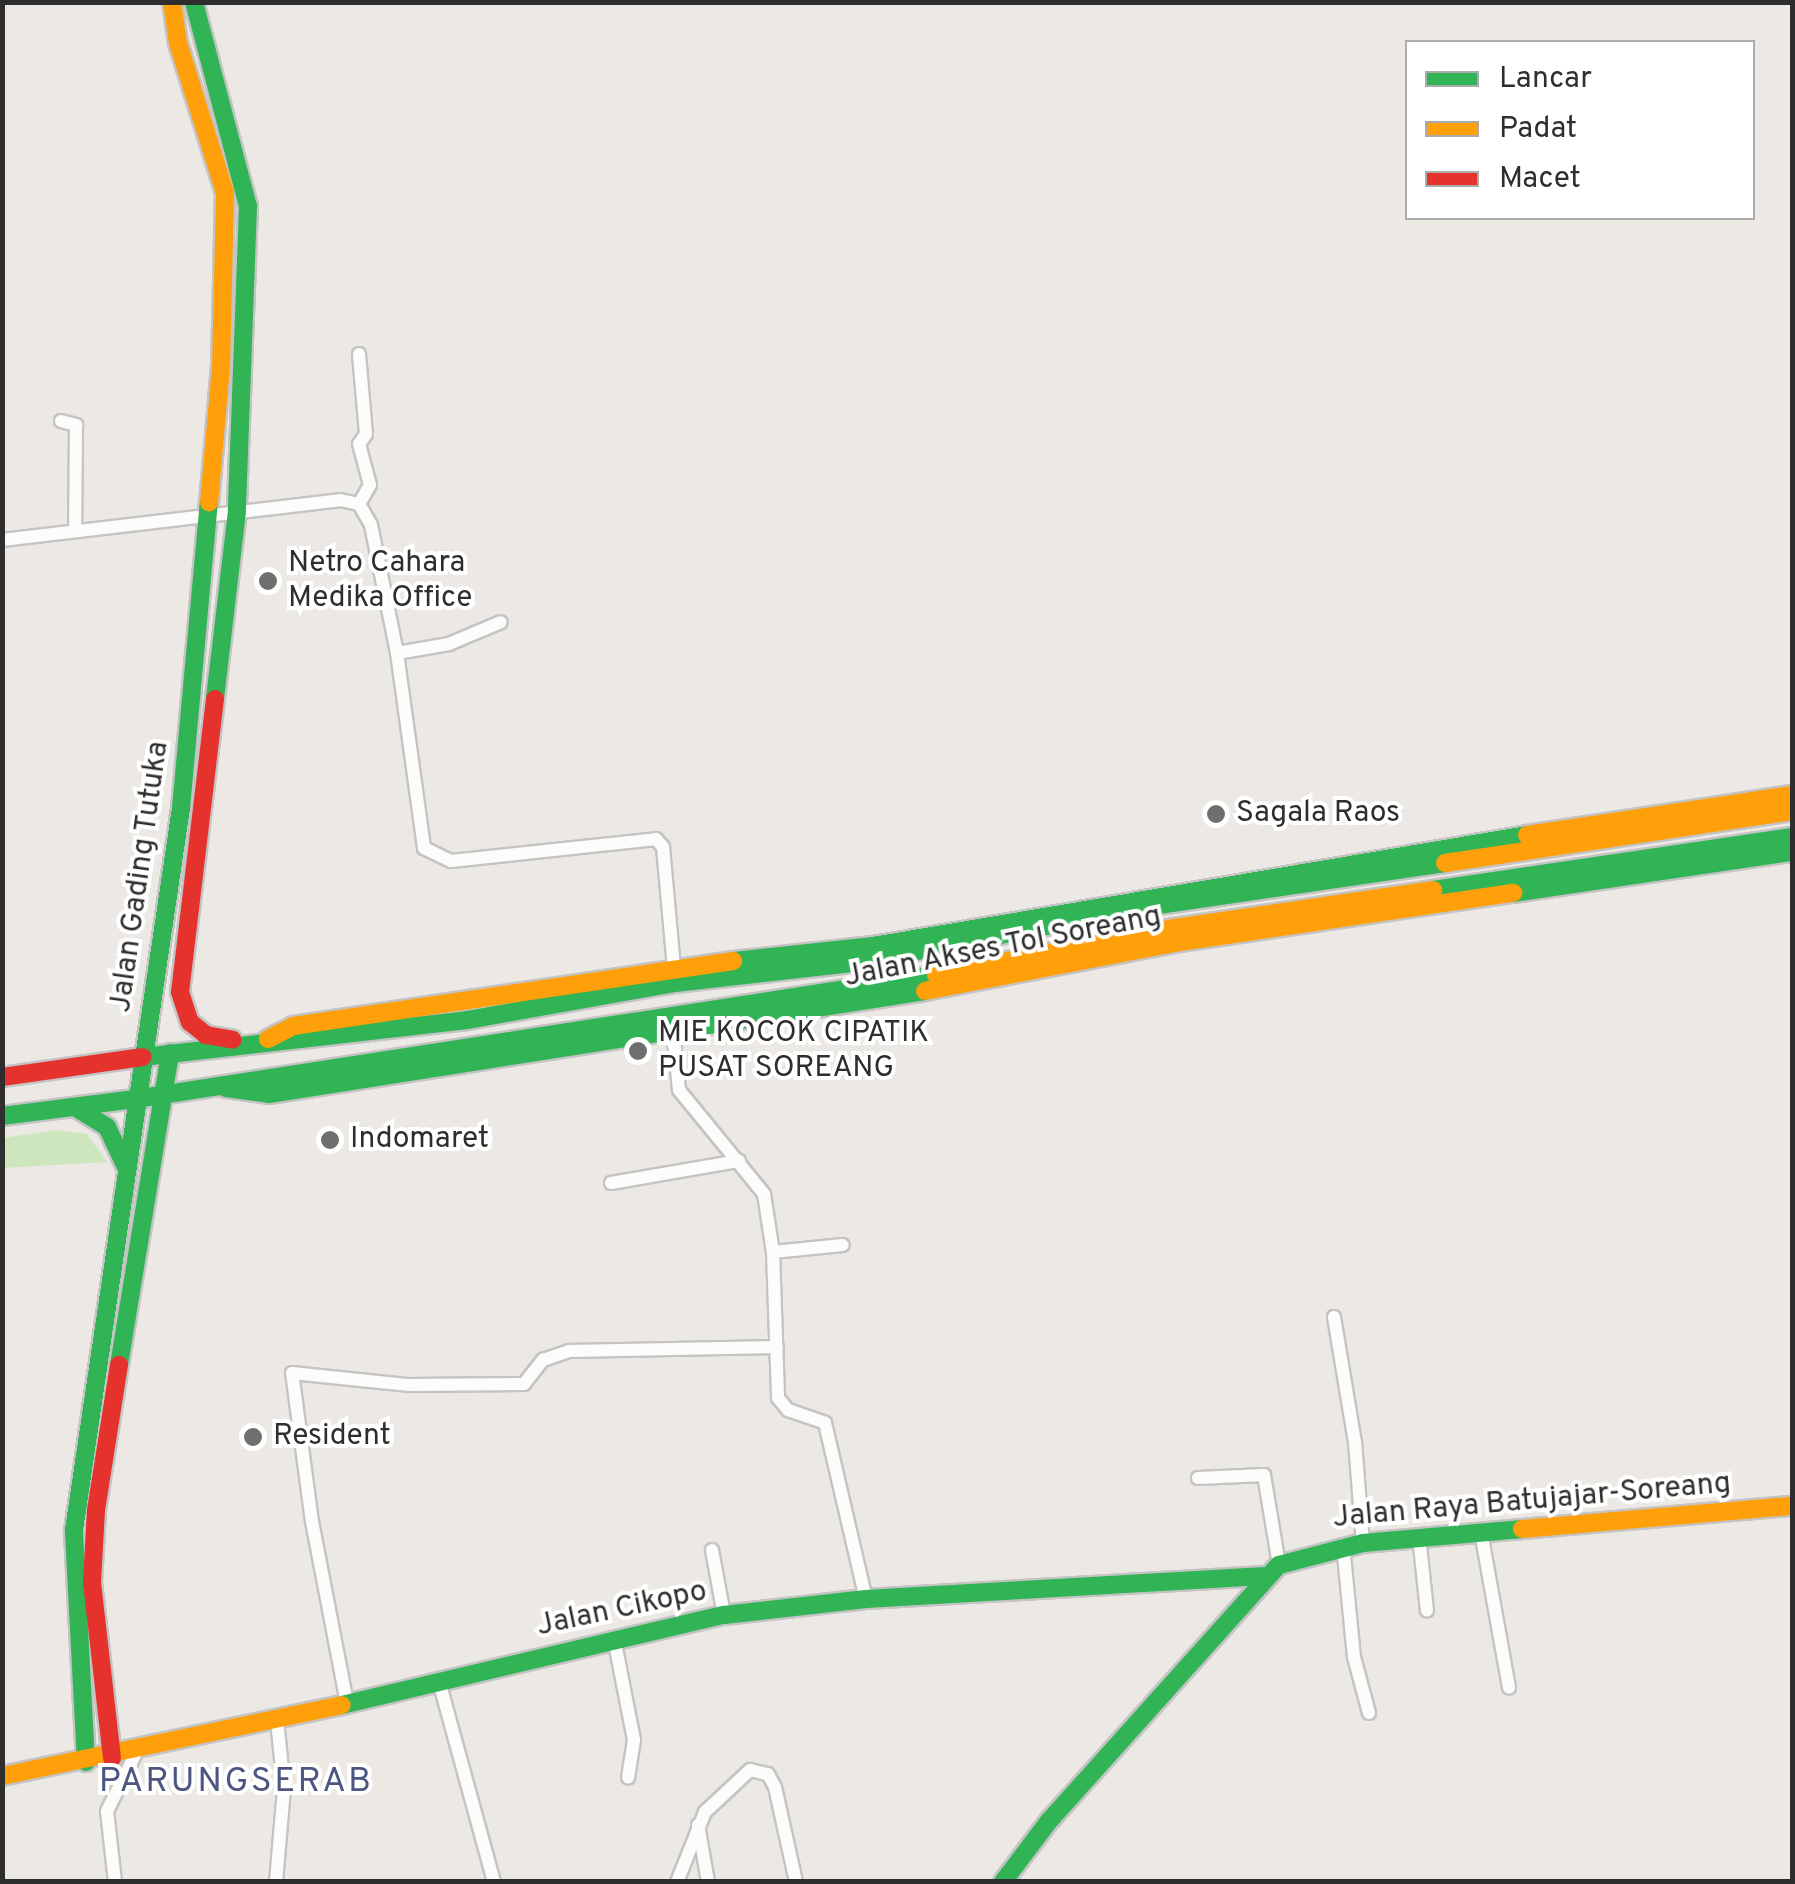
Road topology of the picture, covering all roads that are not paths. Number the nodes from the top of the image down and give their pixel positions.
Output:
1 (172, 2) edge
2 (194, 2) edge
3 (358, 354) dead end
4 (61, 421) dead end
5 (359, 504) junction
6 (238, 511) junction
7 (209, 514) junction
8 (75, 531) junction
9 (2, 540) edge
10 (502, 622) dead end
11 (397, 653) junction
12 (1792, 796) edge
13 (1792, 810) edge
14 (1792, 836) edge
15 (1792, 852) edge
16 (1334, 878) junction
17 (1336, 903) junction
18 (941, 942) junction
19 (674, 968) junction
20 (858, 997) junction
21 (673, 1028) junction
22 (258, 1044) junction
23 (170, 1053) junction
24 (143, 1057) junction
25 (2, 1077) edge
26 (225, 1088) junction
27 (163, 1096) junction
28 (135, 1099) junction
29 (75, 1107) junction
30 (2, 1116) edge
31 (739, 1160) junction
32 (125, 1165) junction
33 (611, 1183) dead end
34 (844, 1245) dead end
35 (773, 1252) junction
36 (1334, 1318) dead end
37 (777, 1347) junction
38 (1198, 1478) dead end
39 (1792, 1506) edge
40 (1481, 1532) junction
41 (1419, 1536) junction
42 (1363, 1542) junction
43 (1342, 1545) junction
44 (712, 1550) dead end
45 (1272, 1570) junction
46 (866, 1599) junction
47 (1427, 1611) dead end
48 (724, 1616) junction
49 (614, 1638) junction
50 (439, 1681) junction
51 (1508, 1687) dead end
52 (348, 1703) junction
53 (1369, 1713) dead end
54 (277, 1720) junction
55 (136, 1753) junction
56 (112, 1758) junction
57 (86, 1762) junction
58 (2, 1776) edge
59 (628, 1778) dead end
60 (698, 1824) junction
61 (115, 1882) edge
62 (276, 1882) edge
63 (494, 1882) edge
64 (678, 1882) edge
65 (708, 1882) edge
66 (796, 1882) edge
67 (1003, 1882) edge

1 - 7 main road, Jalan Gading Tutuka
2 - 6 main road, Jalan Gading Tutuka
3 - 5 street
4 - 8 street
5 - 6 street
5 - 11 street
6 - 7 street
6 - 22 main road, Jalan Gading Tutuka
7 - 8 street
7 - 24 main road, Jalan Gading Tutuka
8 - 9 street
10 - 11 street
11 - 19 street
12 - 18 main road, Jalan Akses Tol Soreang
13 - 16 main road, Jalan Akses Tol Soreang
14 - 17 main road, Jalan Akses Tol Soreang
15 - 20 main road, Jalan Akses Tol Soreang
16 - 17 main road
16 - 18 main road, Jalan Akses Tol Soreang
17 - 20 main road, Jalan Akses Tol Soreang
18 - 19 main road, Jalan Akses Tol Soreang
18 - 22 main road, Jalan Akses Tol Soreang
19 - 22 main road, Jalan Akses Tol Soreang
20 - 21 main road, Jalan Akses Tol Soreang
20 - 26 main road, Jalan Akses Tol Soreang
21 - 26 main road, Jalan Akses Tol Soreang
21 - 31 street
22 - 23 main road, Jalan Akses Tol Soreang
23 - 24 main road, Jalan Akses Tol Soreang
23 - 27 main road
24 - 25 main road, Jalan Akses Tol Soreang
24 - 28 main road, Jalan Gading Tutuka
26 - 27 main road, Jalan Akses Tol Soreang
27 - 28 main road, Jalan Akses Tol Soreang
27 - 56 main road
28 - 29 main road, Jalan Akses Tol Soreang
28 - 32 main road, Jalan Gading Tutuka
29 - 30 main road, Jalan Akses Tol Soreang
29 - 32 main road
31 - 33 street
31 - 35 street
32 - 57 main road, Jalan Gading Tutuka
34 - 35 street
35 - 37 street
36 - 42 street
37 - 46 street
37 - 52 street
38 - 45 street
39 - 40 main road, Jalan Raya Batujajar-Soreang
40 - 41 main road, Jalan Raya Batujajar-Soreang
40 - 51 street
41 - 42 main road, Jalan Raya Batujajar-Soreang
41 - 47 street
42 - 43 main road, Jalan Raya Batujajar-Soreang
43 - 45 main road, Jalan Raya Batujajar-Soreang
43 - 53 street
44 - 48 street
45 - 46 main road, Jalan Cikopo
45 - 67 main road
46 - 48 main road, Jalan Cikopo
48 - 49 main road, Jalan Cikopo
49 - 50 main road, Jalan Cikopo
49 - 59 street
50 - 52 main road, Jalan Cikopo
50 - 63 street
52 - 54 main road, Jalan Cikopo
54 - 55 main road, Jalan Cikopo
54 - 62 street
55 - 56 main road, Jalan Cikopo
55 - 61 street
56 - 57 main road, Jalan Cikopo
57 - 58 main road, Jalan Cikopo
60 - 64 street
60 - 65 street
60 - 66 street

